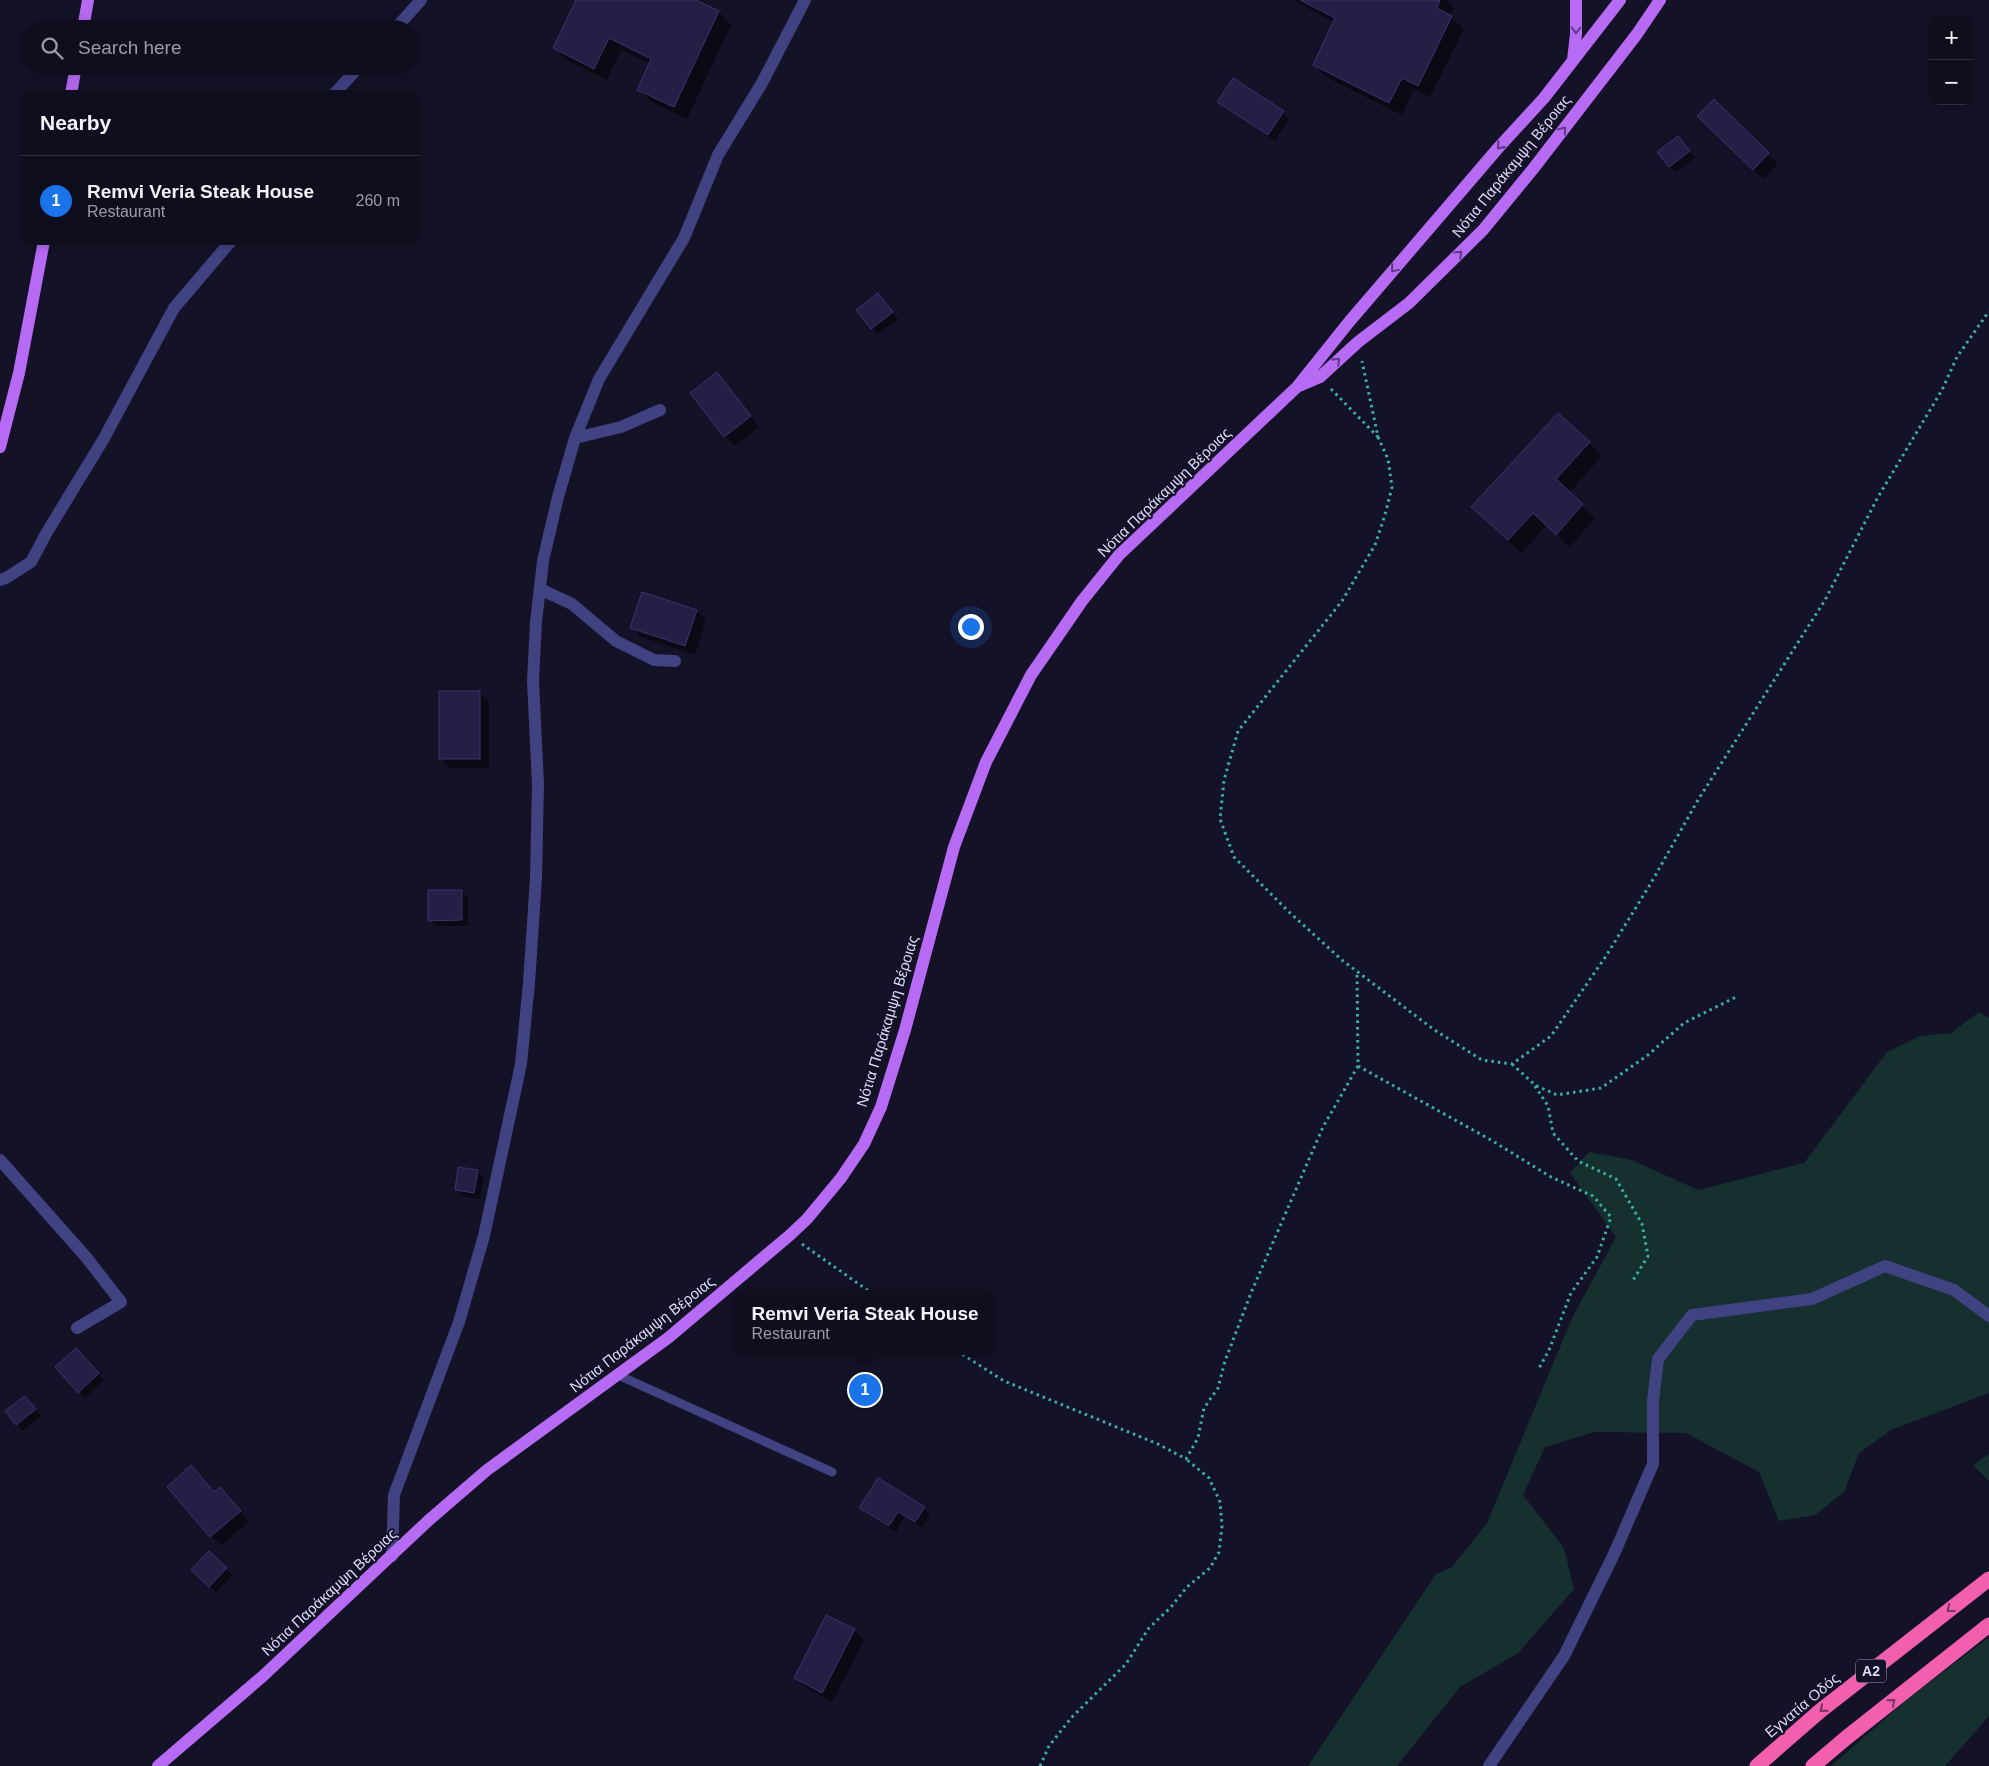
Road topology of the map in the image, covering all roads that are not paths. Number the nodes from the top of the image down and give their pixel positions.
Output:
1 (88, 0) edge
2 (421, 0) edge
3 (805, 0) edge
4 (1576, 0) edge
5 (1620, 0) edge
6 (1660, 0) edge
7 (85, 20) edge
8 (403, 20) edge
9 (1573, 60) junction
10 (74, 75) edge
11 (352, 75) edge
12 (72, 90) edge
13 (338, 90) edge
14 (43, 245) edge
15 (227, 245) edge
16 (1297, 387) junction
17 (660, 410) dead end
18 (575, 438) junction
19 (0, 446) edge
20 (0, 580) edge
21 (540, 590) junction
22 (675, 661) dead end
23 (0, 1160) edge
24 (1989, 1316) edge
25 (77, 1328) dead end
26 (618, 1375) junction
27 (832, 1472) dead end
28 (392, 1556) junction
29 (1989, 1579) edge
30 (1989, 1625) edge
31 (158, 1766) edge
32 (1489, 1766) edge
33 (1757, 1766) edge
34 (1814, 1766) edge

1 - 7 main road
2 - 8 street
3 - 18 street
4 -> 9 main road
5 - 9 main road, Νότια Παράκαμψη Βέροιας
16 -> 6 main road, Νότια Παράκαμψη Βέροιας
9 -> 16 main road, Νότια Παράκαμψη Βέροιας
10 - 12 main road
11 - 13 street
14 - 19 main road
15 - 20 street
16 - 26 main road, Νότια Παράκαμψη Βέροιας
17 - 18 street
18 - 21 street
21 - 22 street
21 - 28 street
23 - 25 street
24 - 32 street
26 - 27 lane
26 - 28 main road, Νότια Παράκαμψη Βέροιας
28 - 31 main road, Νότια Παράκαμψη Βέροιας
29 -> 33 highway, Εγνατία Οδός / Α2
34 -> 30 highway, Α2

